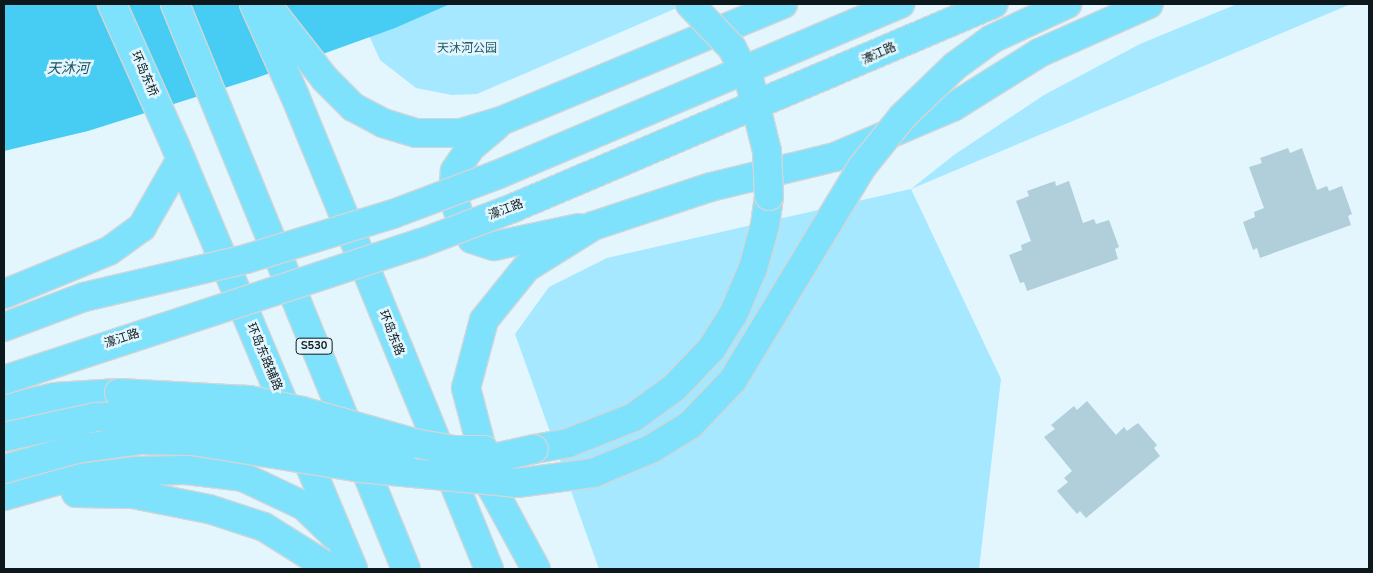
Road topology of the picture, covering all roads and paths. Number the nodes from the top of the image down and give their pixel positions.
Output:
1 (112, 4) edge
2 (175, 4) edge
3 (254, 4) edge
4 (266, 4) edge
5 (690, 4) edge
6 (783, 4) edge
7 (900, 4) edge
8 (994, 4) edge
9 (1067, 4) edge
10 (1149, 4) edge
11 (501, 121) junction
12 (178, 152) junction
13 (594, 226) junction
14 (4, 294) edge
15 (4, 327) edge
16 (409, 378) junction
17 (4, 380) edge
18 (4, 409) edge
19 (4, 437) edge
20 (534, 449) junction
21 (4, 469) edge
22 (424, 474) junction
23 (492, 488) junction
24 (4, 496) edge
25 (4, 507) edge
26 (342, 543) junction
27 (331, 569) edge
28 (353, 569) edge
29 (406, 569) edge
30 (489, 569) edge
31 (536, 569) edge

1 - 12 main road, 环岛东桥
2 - 29 main road, S530
3 - 16 main road, 环岛东路
4 - 11 main road
5 - 20 main road, bridge
6 - 11 main road
7 - 15 main road, bridge
8 - 17 main road, 濠江路, bridge
9 - 22 main road, bridge
10 - 13 main road
11 - 13 main road
12 - 14 main road
12 - 26 main road, 环岛东路辅路
13 - 23 main road
16 - 23 main road
16 - 30 main road, 环岛东路
18 - 20 main road, bridge
19 - 22 main road, bridge
20 - 22 main road, bridge
21 - 22 main road, bridge
23 - 31 main road
24 - 26 main road
25 - 27 main road
26 - 28 main road, 环岛东路辅路

